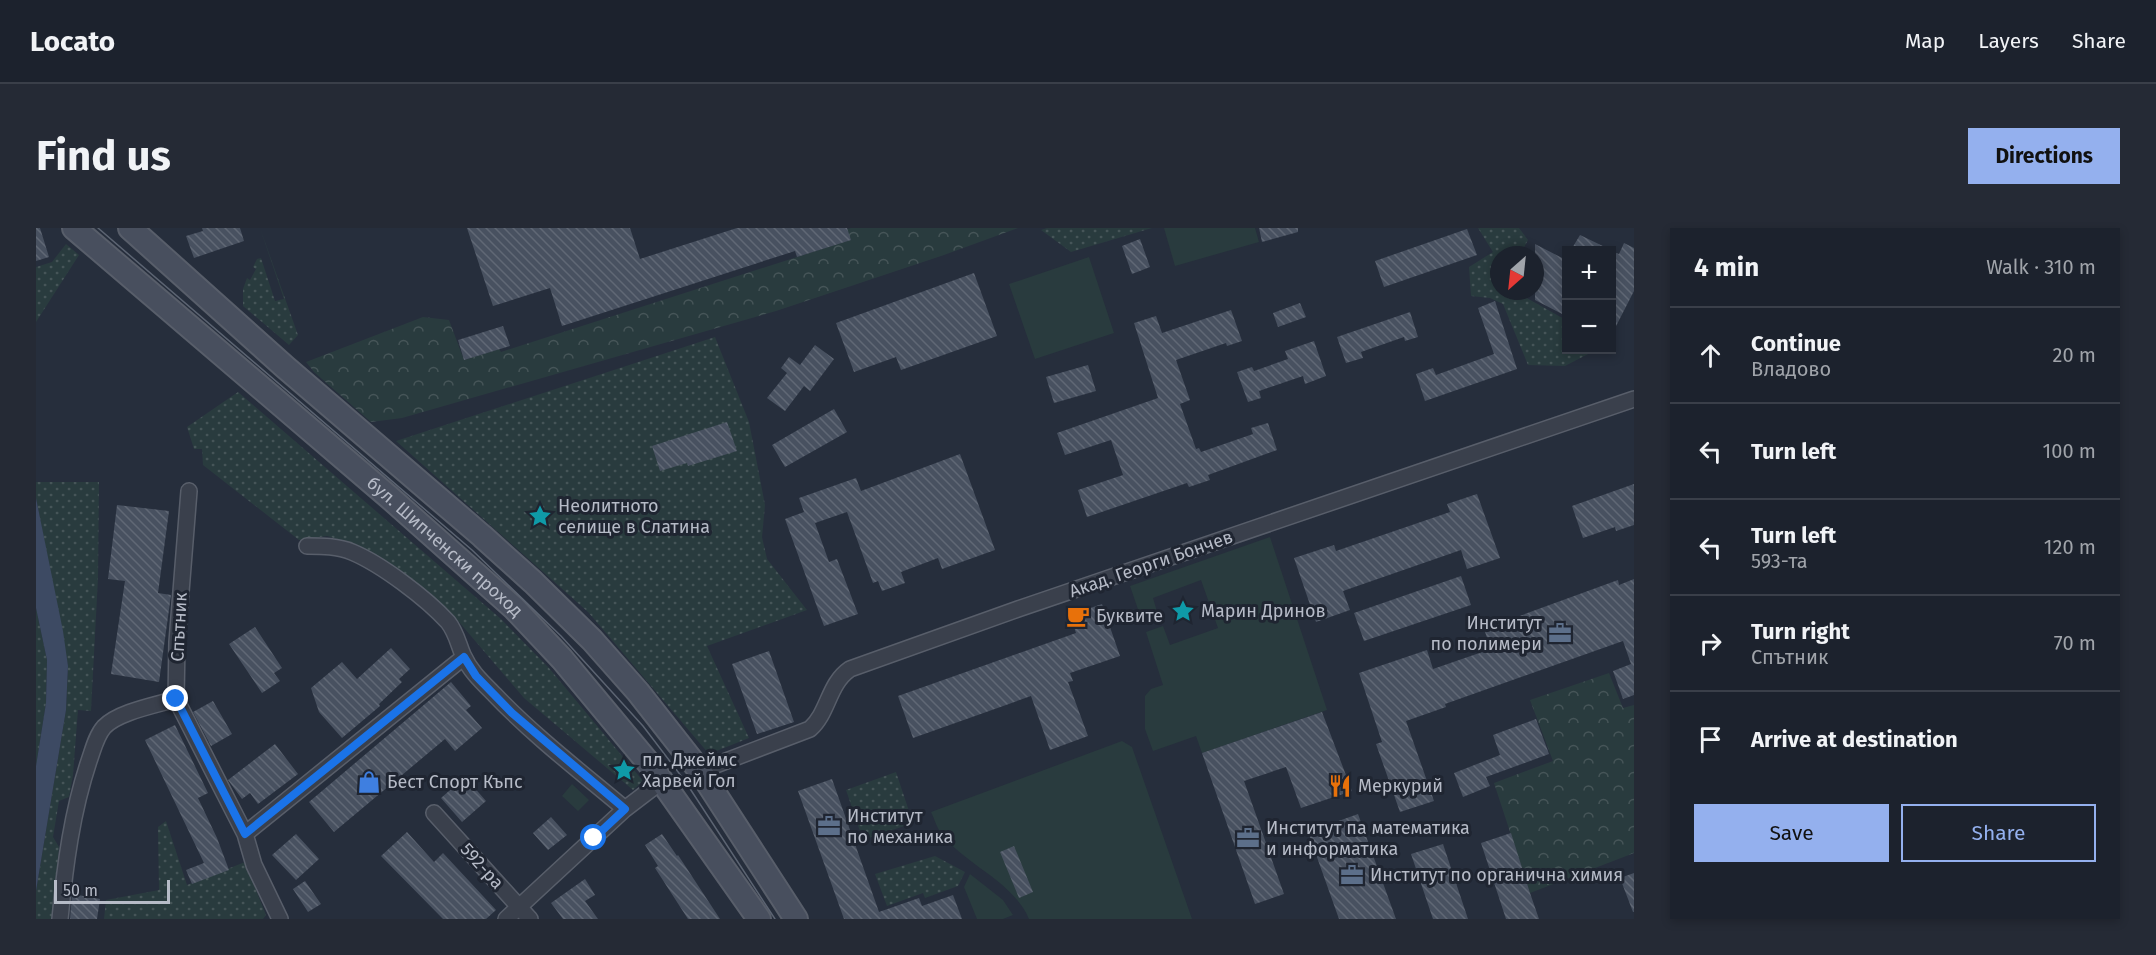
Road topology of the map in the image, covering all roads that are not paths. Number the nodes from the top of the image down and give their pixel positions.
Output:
1 (74, 228) edge
2 (130, 228) edge
3 (1634, 399) edge
4 (189, 491) dead end
5 (307, 546) dead end
6 (464, 657) junction
7 (176, 699) junction
8 (700, 771) junction
9 (663, 780) junction
10 (625, 809) junction
11 (434, 813) dead end
12 (245, 834) junction
13 (520, 907) junction
14 (60, 919) edge
15 (280, 919) edge
16 (506, 919) edge
17 (530, 919) edge
18 (759, 919) edge
19 (796, 919) edge

1 - 9 main road, бул. Шипченски проход
2 - 8 main road, бул. Шипченски проход
3 - 8 street, Акад. Георги Бончев
4 - 7 street, Спътник
5 - 6 street
6 - 10 street
6 - 12 street
7 - 12 street, Спътник
7 - 14 street
8 - 19 main road, бул. Шипченски проход
9 - 10 street
9 - 18 main road, бул. Шипченски проход
10 - 13 street
11 - 13 street, 592-ра
12 - 15 street, Спътник
13 - 16 street
13 - 17 street, 592-ра

